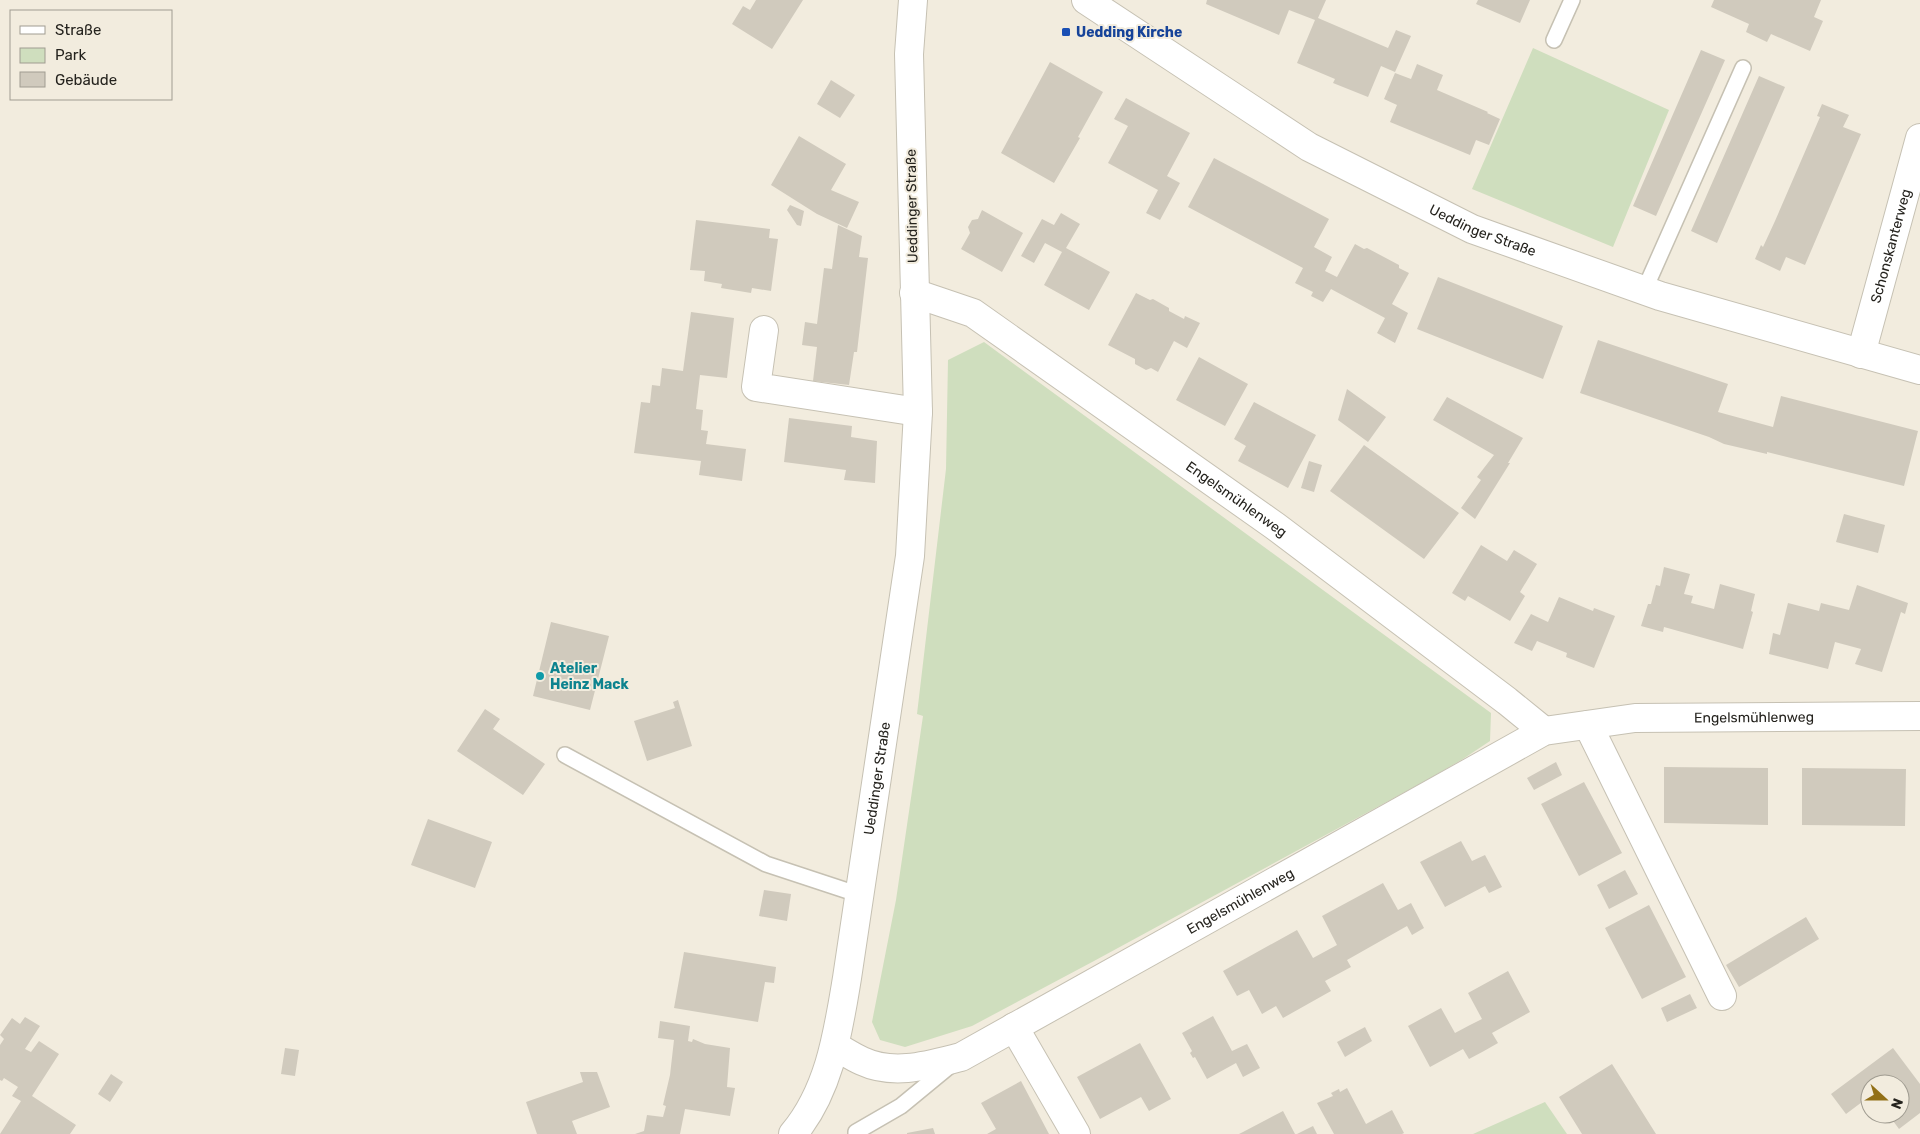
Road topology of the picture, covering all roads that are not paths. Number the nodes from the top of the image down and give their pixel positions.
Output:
1 (913, 0) edge
2 (1086, 0) edge
3 (1572, 0) edge
4 (1554, 40) dead end
5 (1743, 68) dead end
6 (1920, 138) edge
7 (1644, 290) junction
8 (914, 293) junction
9 (764, 330) dead end
10 (1861, 354) junction
11 (1920, 370) edge
12 (918, 412) junction
13 (1920, 716) edge
14 (1588, 725) junction
15 (1544, 731) junction
16 (565, 755) dead end
17 (860, 895) junction
18 (1722, 996) dead end
19 (1014, 1027) junction
20 (835, 1046) junction
21 (961, 1057) junction
22 (793, 1134) edge
23 (856, 1134) edge
24 (1076, 1134) edge

1 - 8 street, Ueddinger Straße
2 - 7 street, Ueddinger Straße
3 - 4 lane
5 - 7 lane
6 - 10 street, Schonskanterweg
7 - 10 street, Ueddinger Straße
8 - 12 street, Ueddinger Straße
8 - 15 street, Engelsmühlenweg
9 - 12 street
10 - 11 street, Ueddinger Straße
12 - 17 street, Ueddinger Straße
13 - 14 street, Engelsmühlenweg
14 - 15 street, Engelsmühlenweg
14 - 18 street
15 - 19 street, Engelsmühlenweg
16 - 17 lane
17 - 20 street, Ueddinger Straße
19 - 21 street, Engelsmühlenweg
19 - 24 street
20 - 21 street, Engelsmühlenweg
20 - 22 street, Ueddinger Straße
21 - 23 lane

